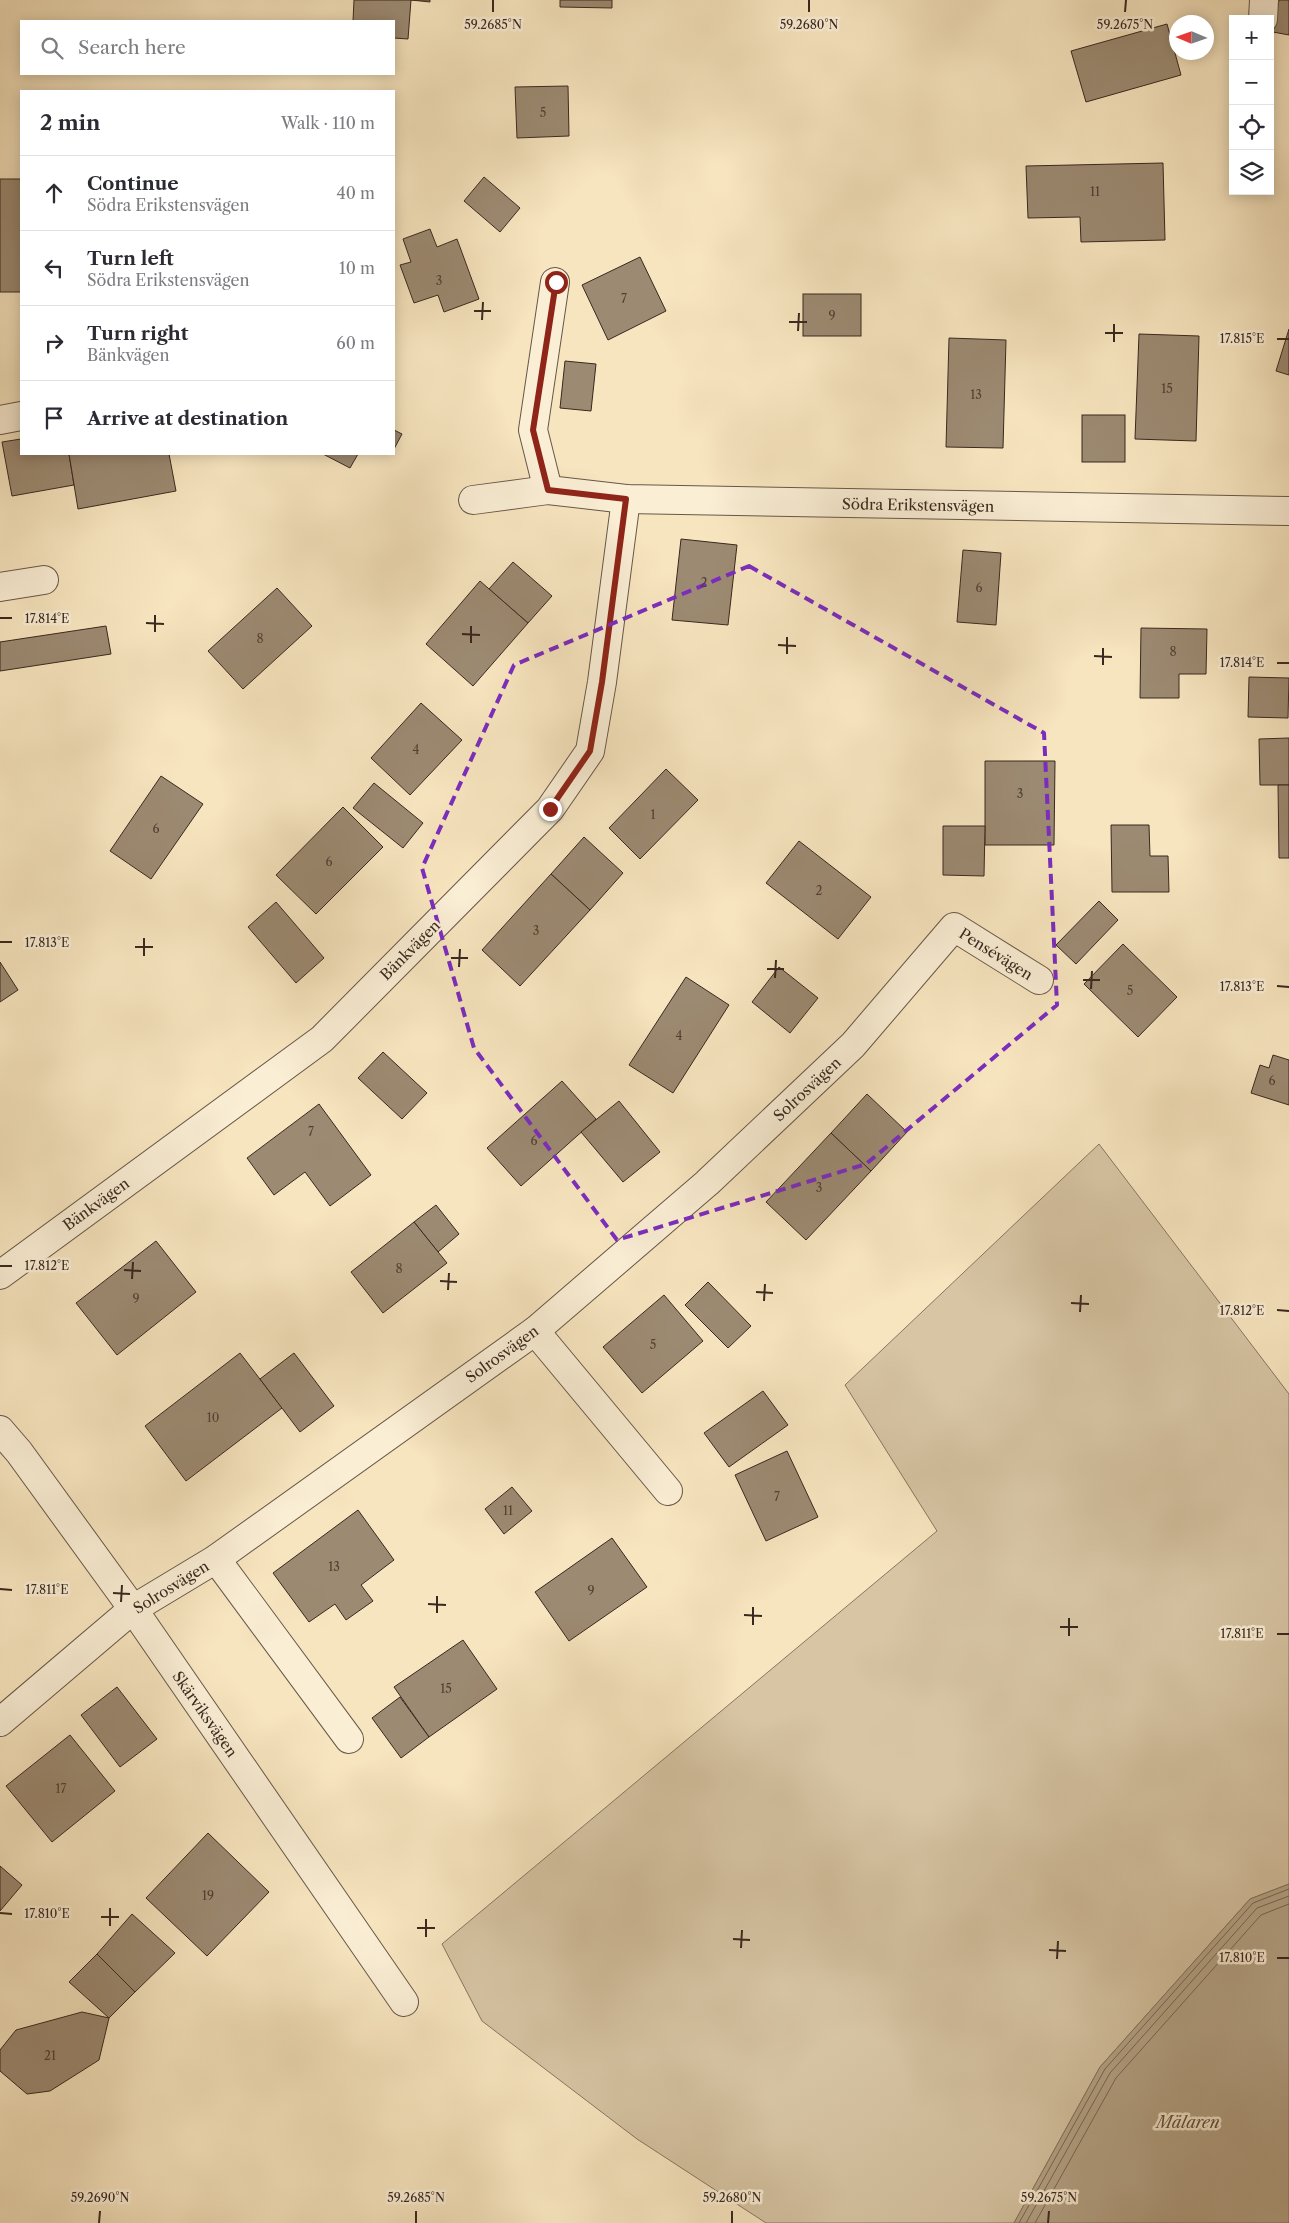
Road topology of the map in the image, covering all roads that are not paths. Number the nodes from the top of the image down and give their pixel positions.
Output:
1 (1264, 0) edge
2 (1263, 15) edge
3 (556, 282) dead end
4 (20, 416) edge
5 (0, 420) edge
6 (548, 490) junction
7 (626, 499) junction
8 (473, 500) dead end
9 (1289, 511) edge
10 (44, 580) dead end
11 (0, 587) edge
12 (954, 927) joint
13 (1039, 980) dead end
14 (0, 1275) edge
15 (535, 1331) junction
16 (0, 1430) edge
17 (668, 1491) dead end
18 (216, 1560) junction
19 (133, 1609) junction
20 (0, 1722) edge
21 (349, 1739) dead end
22 (404, 2002) dead end

1 - 2 street
3 - 6 street
4 - 5 street
6 - 7 street, Södra Erikstensvägen
6 - 8 street, Södra Erikstensvägen
7 - 9 street, Södra Erikstensvägen
7 - 14 street, Bänkvägen
10 - 11 street
12 - 13 street, Pensévägen
12 - 15 street, Solrosvägen
15 - 17 street
15 - 18 street, Solrosvägen
16 - 19 street, Skärviksvägen
18 - 19 street, Solrosvägen
18 - 21 street
19 - 20 street, Solrosvägen
19 - 22 street, Skärviksvägen

